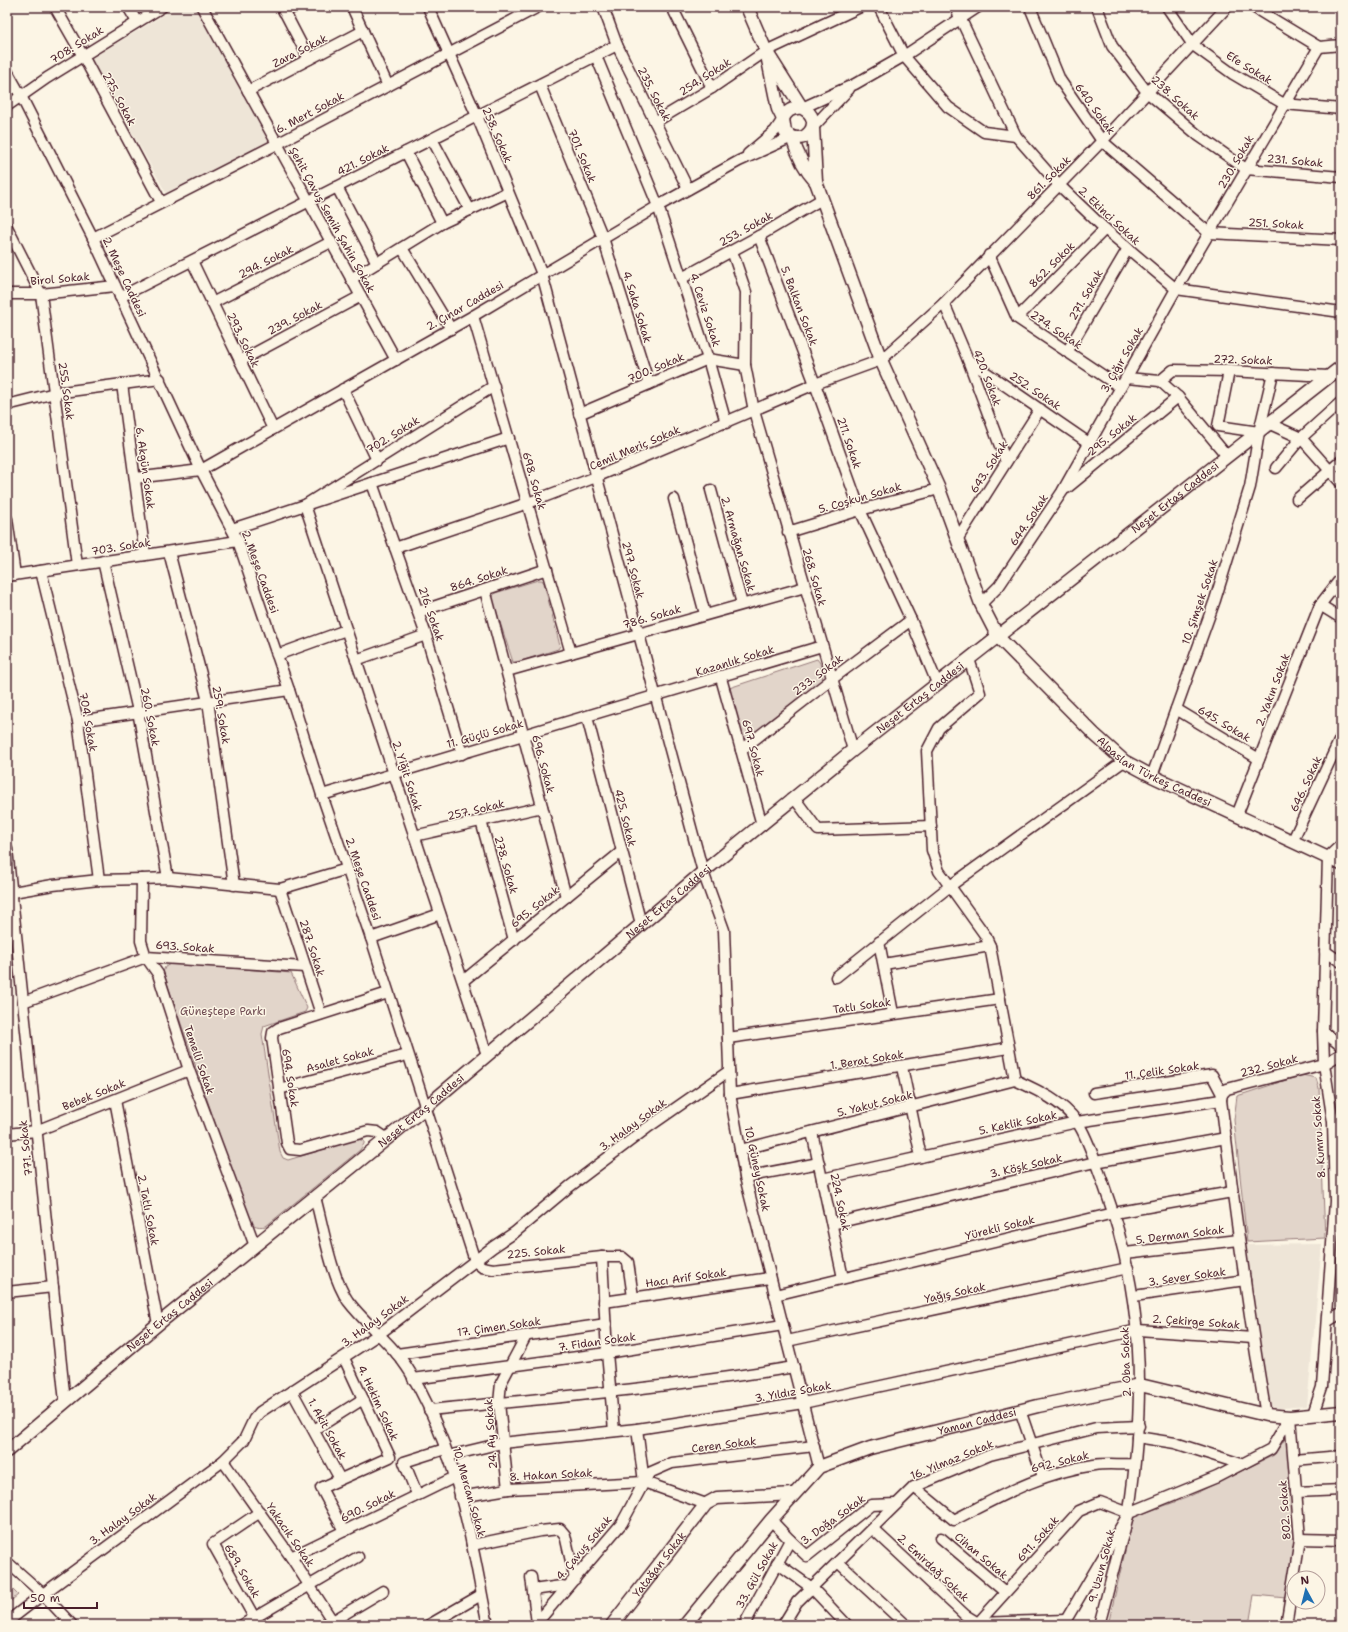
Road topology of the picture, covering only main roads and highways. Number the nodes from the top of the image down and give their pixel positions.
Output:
1 (747, 7) edge
2 (766, 51) junction
3 (802, 108) junction
4 (783, 119) junction
5 (813, 127) junction
6 (792, 137) junction
7 (816, 182) junction
8 (1341, 367) edge
9 (998, 637) junction
10 (1341, 864) edge
11 (1341, 1412) edge
12 (7, 1451) edge
13 (793, 1494) junction
14 (612, 1625) edge
15 (685, 1625) edge

1 - 2 main road
2 - 3 main road
2 - 4 main road
3 - 4 main road
3 - 5 main road
4 - 6 main road
5 - 6 main road
5 - 7 main road
6 - 7 main road
7 - 9 main road, Alpaslan Türkeş Caddesi
8 - 9 main road, Neşet Ertaş Caddesi
9 - 10 main road, Alpaslan Türkeş Caddesi
9 - 12 main road, Neşet Ertaş Caddesi
11 - 13 main road, Yaman Caddesi
13 - 14 main road, Yatağan Sokak
13 - 15 main road, Yaman Caddesi

